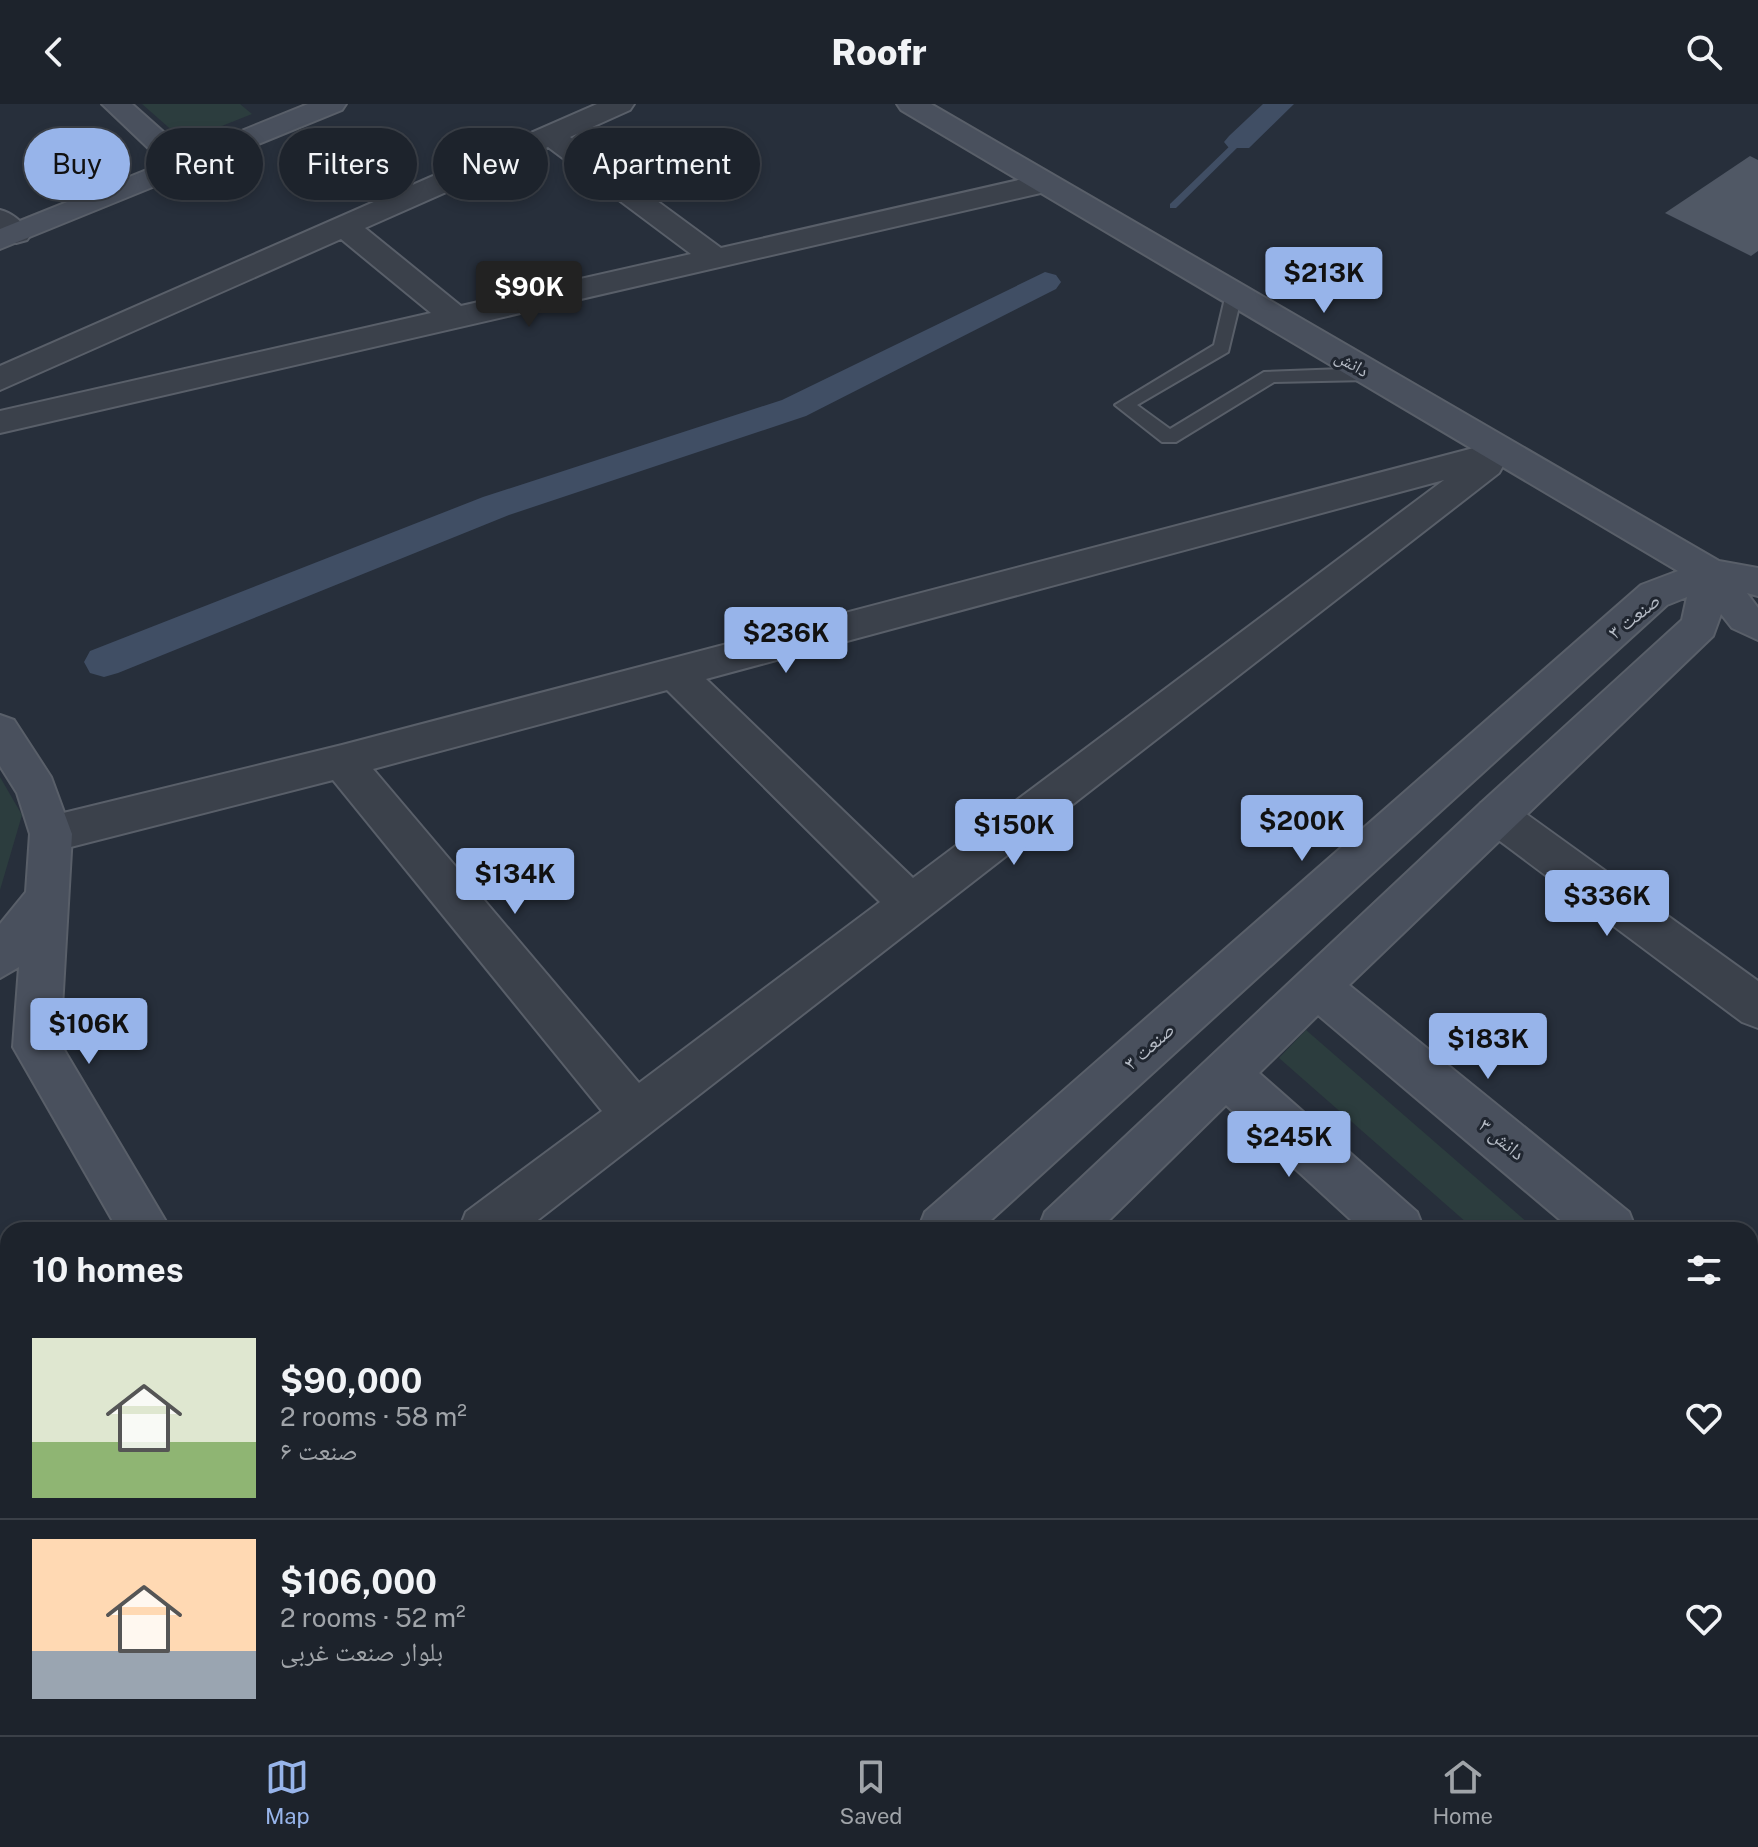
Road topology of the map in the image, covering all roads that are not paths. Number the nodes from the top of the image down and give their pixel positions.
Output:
1 (116, 104) edge
2 (332, 104) edge
3 (620, 104) edge
4 (911, 104) edge
5 (295, 110) edge
6 (259, 128) edge
7 (146, 131) edge
8 (550, 135) junction
9 (146, 180) edge
10 (1045, 183) junction
11 (344, 226) junction
12 (5, 231) edge
13 (715, 258) junction
14 (1234, 294) junction
15 (456, 318) junction
16 (1369, 374) junction
17 (0, 379) edge
18 (0, 422) edge
19 (1504, 452) junction
20 (1710, 573) junction
21 (1758, 582) edge
22 (1758, 626) edge
23 (675, 673) junction
24 (0, 731) edge
25 (342, 761) junction
26 (1496, 815) junction
27 (51, 834) junction
28 (47, 898) junction
29 (911, 904) junction
30 (0, 958) edge
31 (1318, 987) junction
32 (1758, 1007) edge
33 (1227, 1075) junction
34 (635, 1115) junction
35 (141, 1222) edge
36 (495, 1222) edge
37 (952, 1222) edge
38 (1071, 1222) edge
39 (1390, 1222) edge
40 (1601, 1222) edge

1 - 7 street
2 - 5 street
3 - 8 street
4 - 10 street, دانش
5 - 6 street
8 - 11 street
8 - 13 street
9 - 12 street
10 - 13 street
10 - 14 street, دانش
11 - 15 street
11 - 17 street
13 - 15 street
14 - 16 street, دانش
14 - 16 lane
15 - 18 street
16 - 19 street, دانش
19 - 20 street, دانش
19 - 23 street
19 - 29 street
20 - 21 street
20 - 22 street
20 - 26 street
20 - 37 street, صنعت ۳
23 - 25 street
23 - 29 street
24 - 27 street
25 - 27 street
25 - 34 street
26 - 31 street
26 - 32 street
27 - 28 street
28 - 30 street
28 - 35 street
29 - 34 street
31 - 33 street
31 - 40 street, دانش ۳
33 - 38 street
33 - 39 street
34 - 36 street

